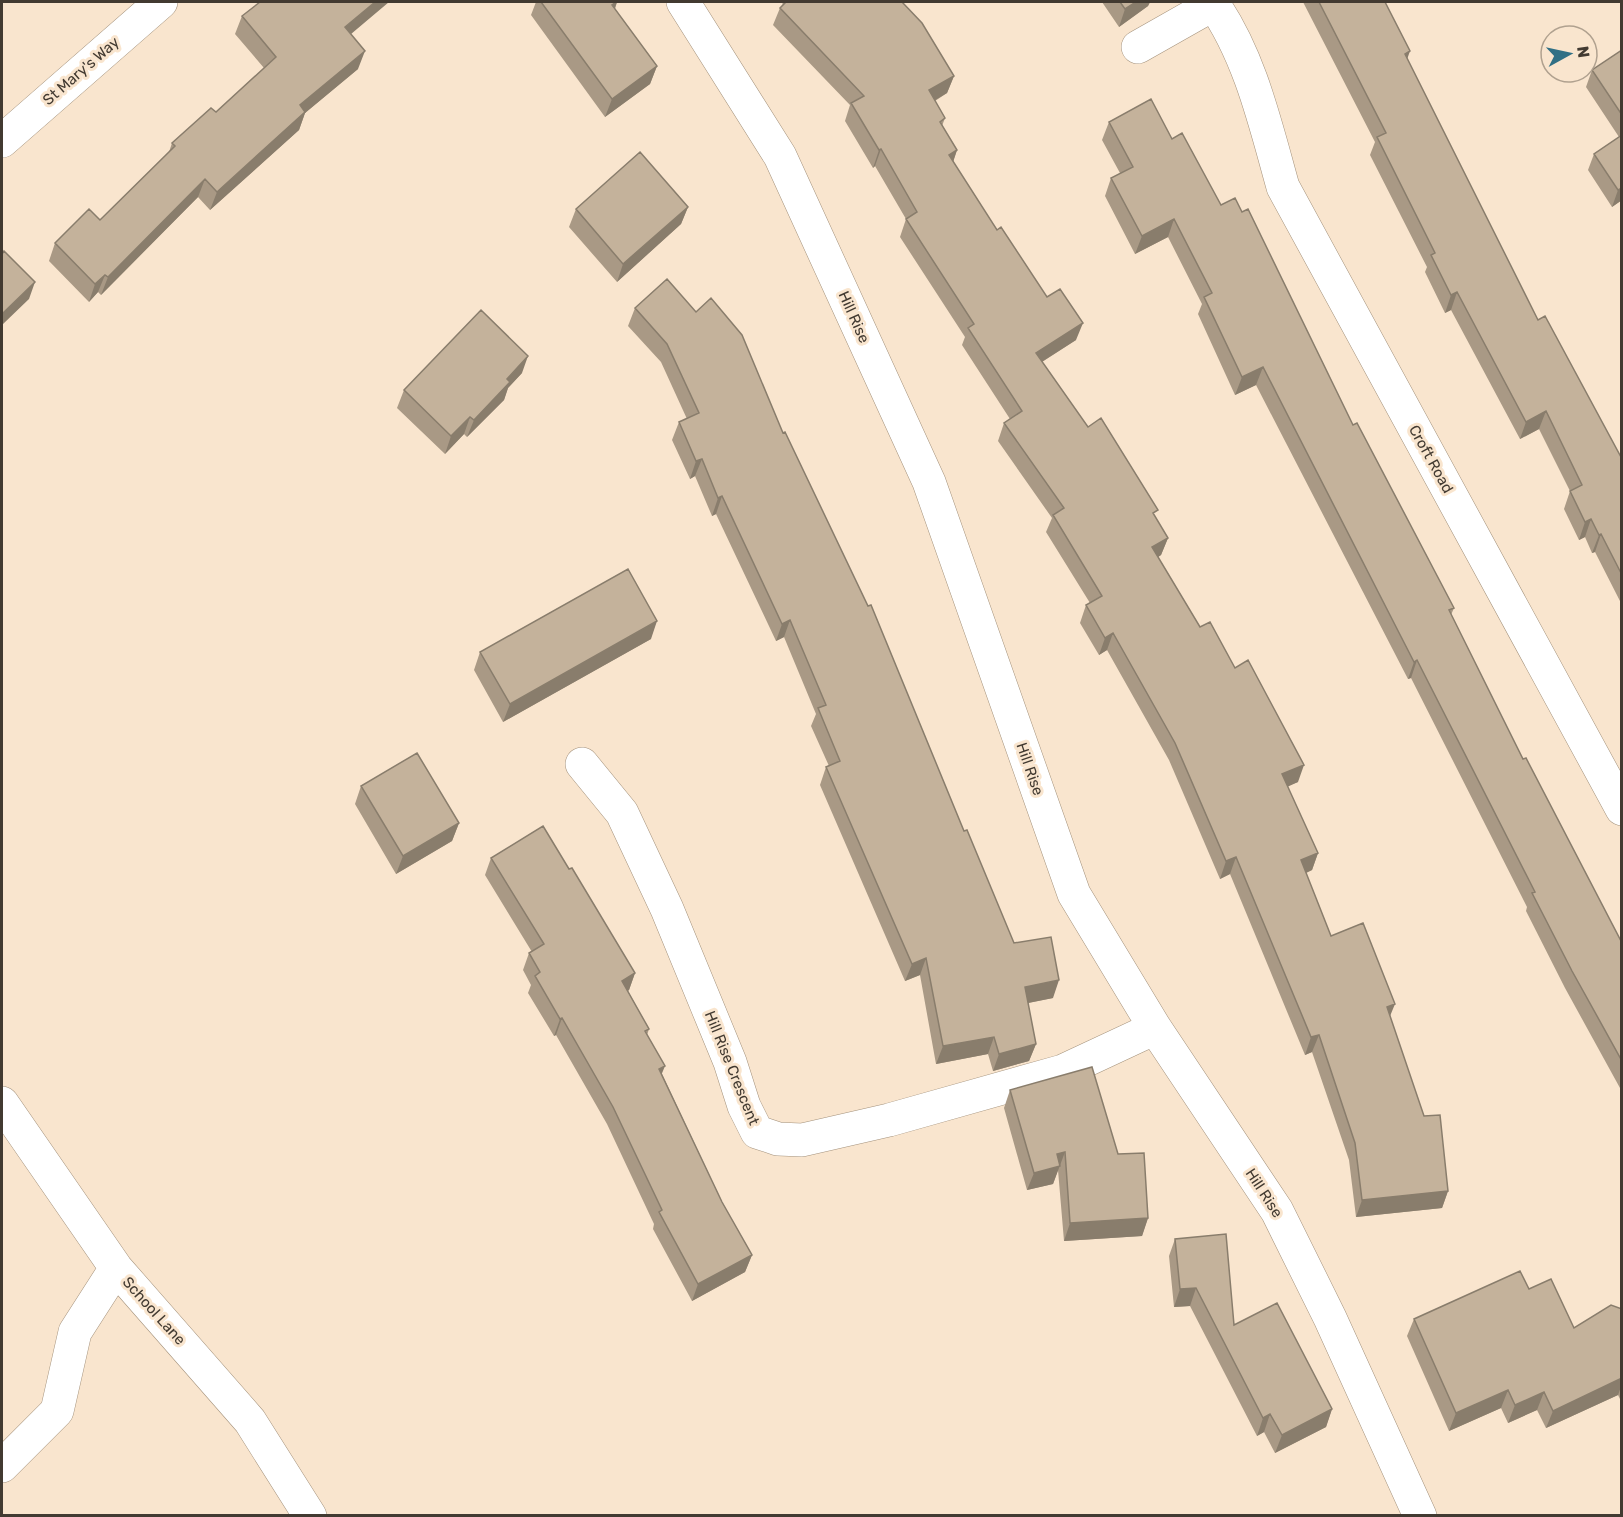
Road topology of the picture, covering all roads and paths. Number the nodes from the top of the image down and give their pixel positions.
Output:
1 (161, 2) edge
2 (683, 2) edge
3 (1213, 3) edge
4 (1138, 47) dead end
5 (2, 141) edge
6 (582, 764) dead end
7 (1622, 808) edge
8 (1155, 1028) junction
9 (2, 1103) edge
10 (116, 1268) junction
11 (2, 1467) edge
12 (310, 1515) edge
13 (1420, 1515) edge

1 - 5 street, St Mary's Way
2 - 8 street, Hill Rise
3 - 4 street
3 - 7 street, Croft Road
6 - 8 street, Hill Rise Crescent
8 - 13 street, Hill Rise
9 - 10 street, School Lane
10 - 11 street
10 - 12 street, School Lane

